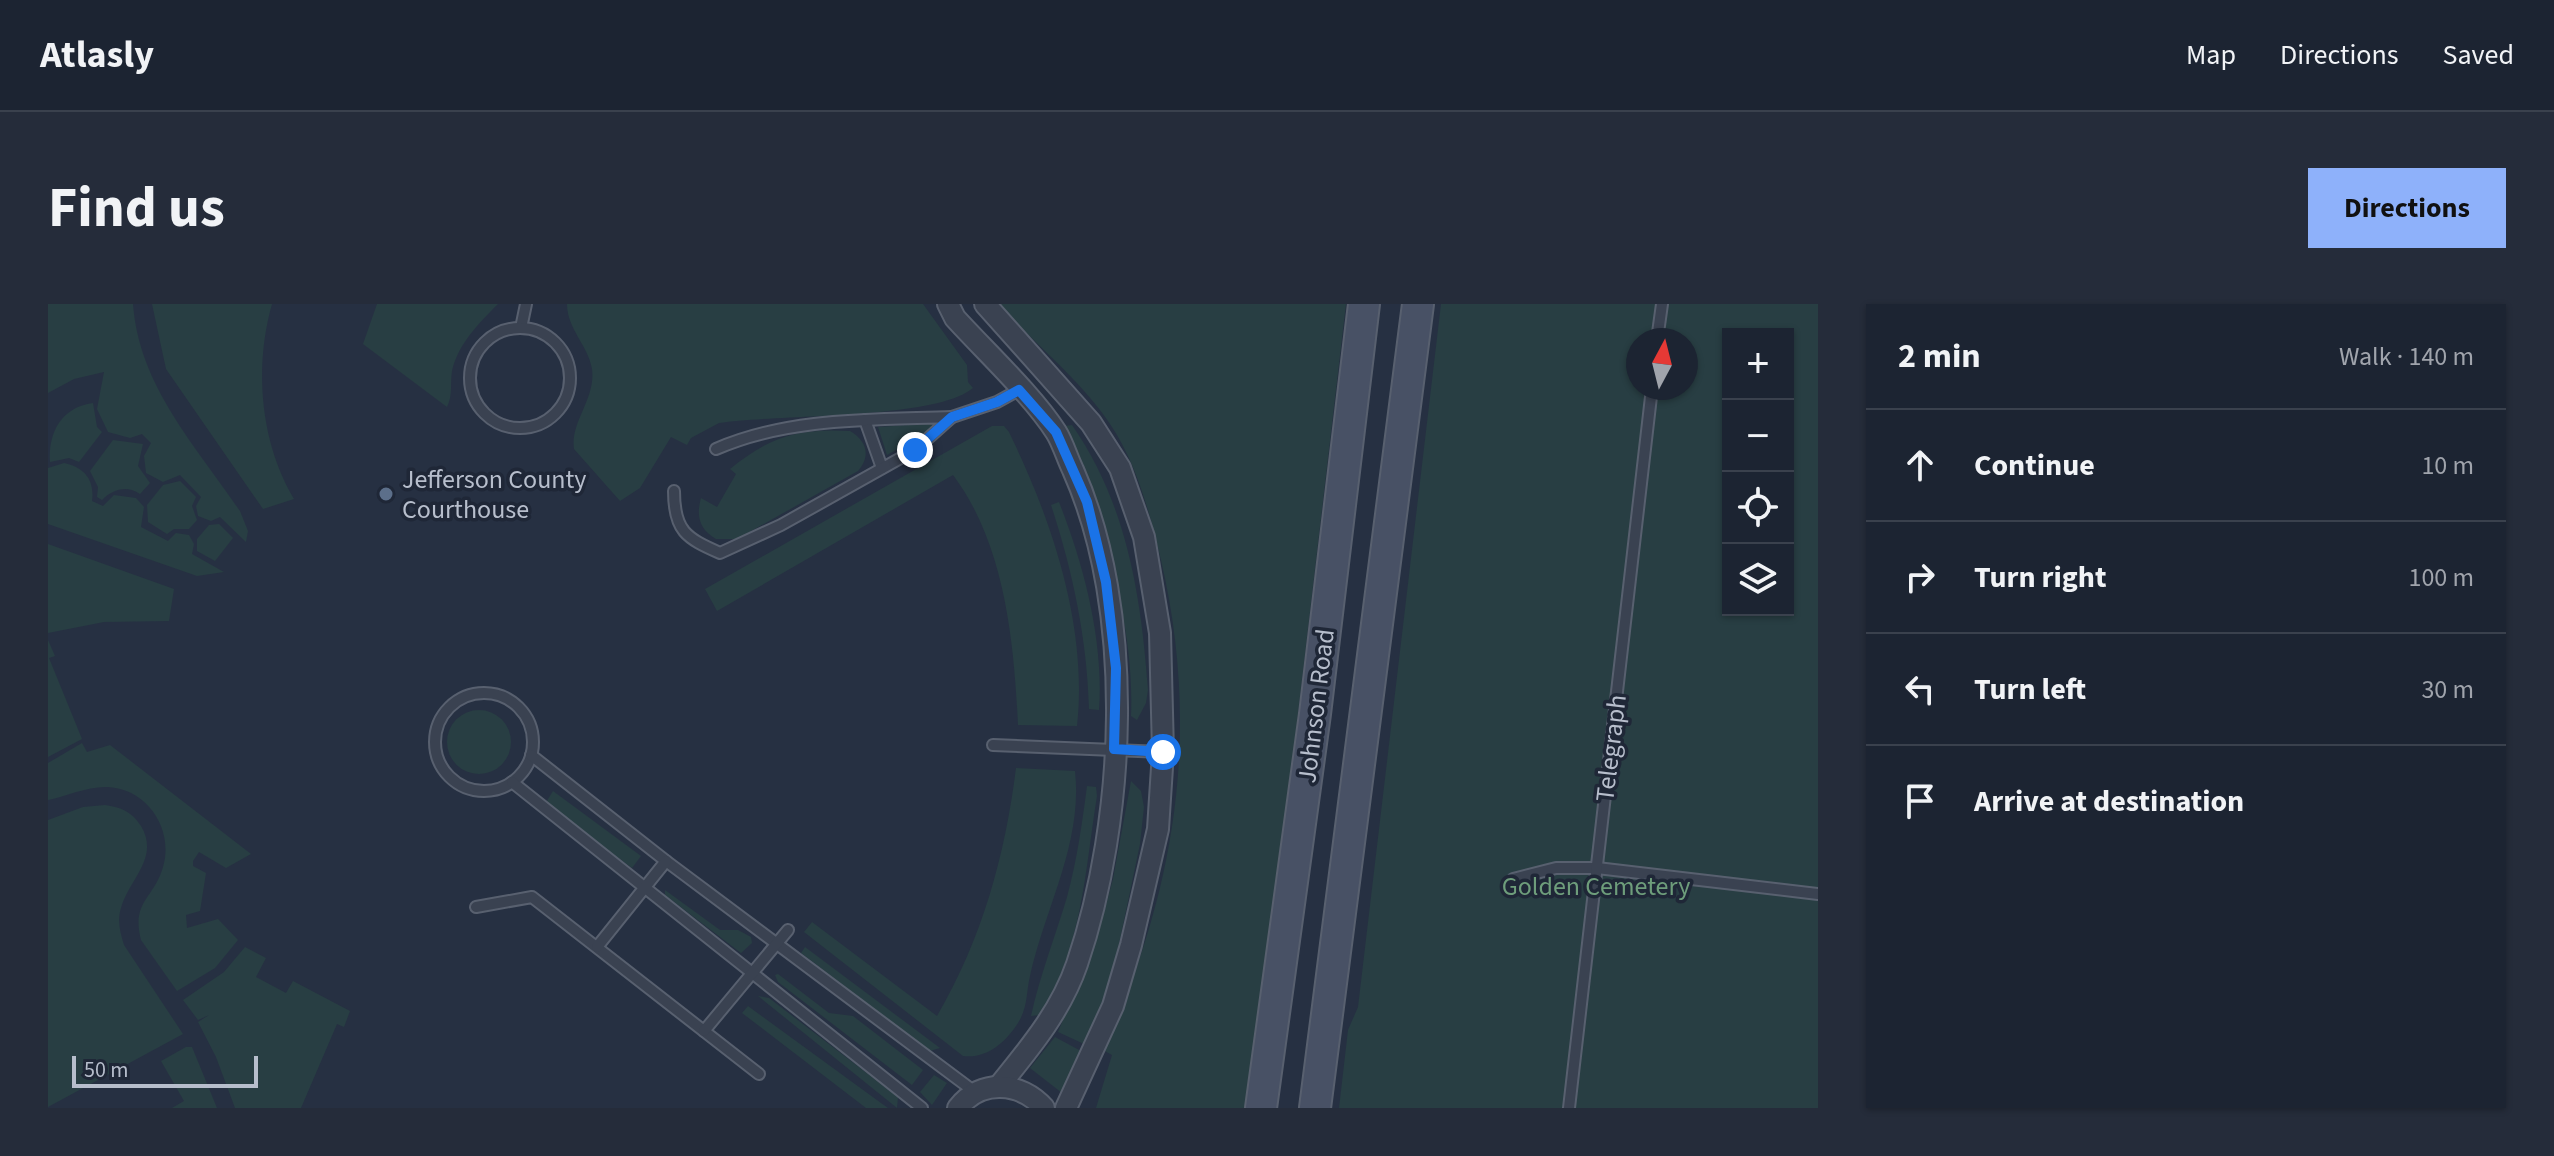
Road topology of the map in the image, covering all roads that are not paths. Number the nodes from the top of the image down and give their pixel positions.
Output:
1 (526, 304) edge
2 (948, 304) edge
3 (985, 304) edge
4 (1364, 304) edge
5 (1418, 304) edge
6 (1662, 304) edge
7 (521, 328) junction
8 (1659, 328) edge
9 (1042, 372) junction
10 (1019, 390) junction
11 (1651, 400) edge
12 (952, 417) junction
13 (865, 420) junction
14 (716, 449) dead end
15 (882, 468) junction
16 (674, 491) dead end
17 (993, 745) dead end
18 (1114, 749) junction
19 (1163, 752) junction
20 (531, 755) junction
21 (512, 782) junction
22 (666, 861) junction
23 (1597, 868) junction
24 (1513, 879) dead end
25 (642, 888) junction
26 (1818, 894) edge
27 (476, 907) dead end
28 (788, 930) dead end
29 (777, 942) junction
30 (597, 947) junction
31 (751, 974) junction
32 (704, 1031) junction
33 (759, 1074) dead end
34 (999, 1086) junction
35 (975, 1092) junction
36 (922, 1108) edge
37 (958, 1108) edge
38 (1044, 1108) edge
39 (1066, 1108) edge
40 (1261, 1108) edge
41 (1315, 1108) edge
42 (1569, 1108) edge

1 - 7 lane
2 - 10 street
3 - 9 street
4 - 40 main road, Johnson Road
5 - 41 main road, Johnson Road
6 - 8 lane
7 - 7 lane
9 - 10 street
9 - 19 street
10 - 12 lane
10 - 18 street
11 - 23 lane, Telegraph
12 - 13 lane
12 - 15 lane
13 - 14 lane
13 - 15 lane
15 - 16 lane
17 - 18 lane
18 - 19 lane
18 - 34 street
19 - 39 street
20 - 21 lane
20 - 21 lane
20 - 22 lane
21 - 25 lane
22 - 25 lane
22 - 29 lane
23 - 24 lane
23 - 26 lane
23 - 42 lane, Telegraph
25 - 30 lane
25 - 31 lane
27 - 30 lane
28 - 29 lane
29 - 31 lane
29 - 35 lane
30 - 32 lane
31 - 32 lane
31 - 36 lane
32 - 33 lane
34 - 35 street
34 - 38 street
35 - 37 street

